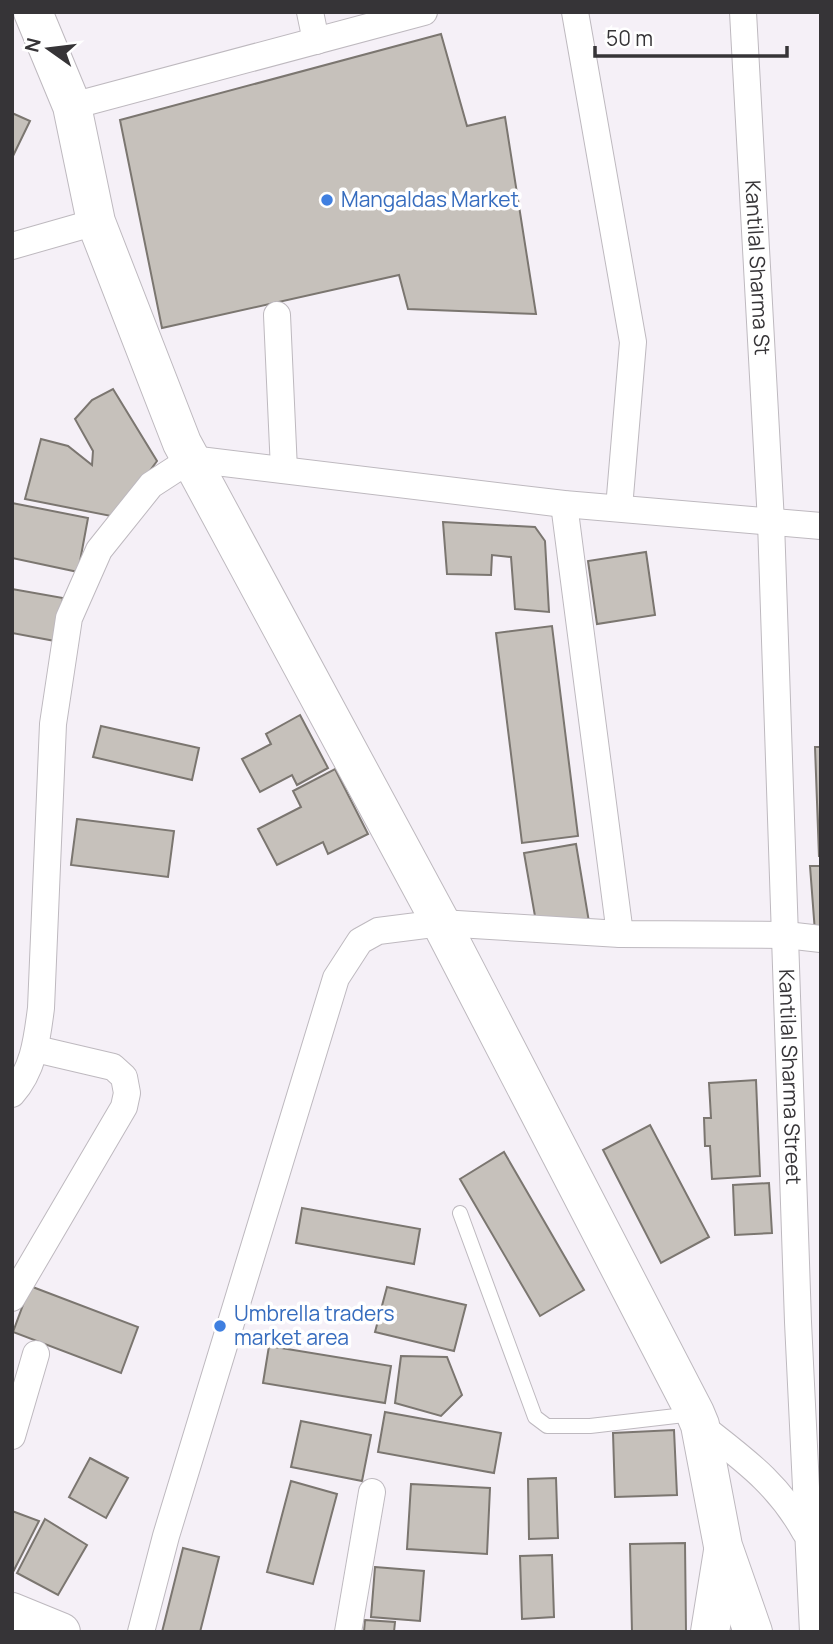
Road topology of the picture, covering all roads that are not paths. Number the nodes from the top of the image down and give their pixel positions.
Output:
1 (33, 12) edge
2 (310, 12) edge
3 (424, 12) edge
4 (575, 12) edge
5 (743, 12) edge
6 (316, 41) junction
7 (72, 106) junction
8 (96, 222) junction
9 (12, 246) edge
10 (277, 315) dead end
11 (191, 459) junction
12 (284, 470) junction
13 (564, 503) junction
14 (619, 508) junction
15 (771, 522) junction
16 (821, 526) edge
17 (441, 923) junction
18 (620, 934) junction
19 (786, 935) junction
20 (821, 939) edge
21 (36, 1049) junction
22 (12, 1094) edge
23 (460, 1213) dead end
24 (12, 1298) edge
25 (809, 1322) edge
26 (36, 1354) dead end
27 (697, 1419) junction
28 (12, 1436) edge
29 (372, 1492) dead end
30 (807, 1535) junction
31 (723, 1546) junction
32 (12, 1612) edge
33 (54, 1631) edge
34 (141, 1632) edge
35 (348, 1632) edge
36 (710, 1632) edge
37 (753, 1632) edge
38 (813, 1632) edge

1 - 7 street
2 - 6 street
3 - 6 street
4 - 14 street
5 - 15 street, Kantilal Sharma St
6 - 7 street
7 - 8 street
8 - 9 street
8 - 11 street
10 - 12 street
11 - 12 street
11 - 17 street
11 - 21 street
12 - 13 street
13 - 14 street
13 - 18 street
14 - 15 street
15 - 16 street
15 - 19 street, Kantilal Sharma Street
17 - 18 street
17 - 27 street
17 - 34 street
18 - 19 street
19 - 20 street
19 - 25 street, Kantilal Sharma Street
21 - 22 street
21 - 24 street
23 - 27 lane
25 - 30 street, Kantilal Sharma Street
26 - 28 street
27 - 30 street
27 - 31 street
29 - 35 street
30 - 38 street, Kantilal Sharma Street
31 - 36 street
31 - 37 street
32 - 33 street

